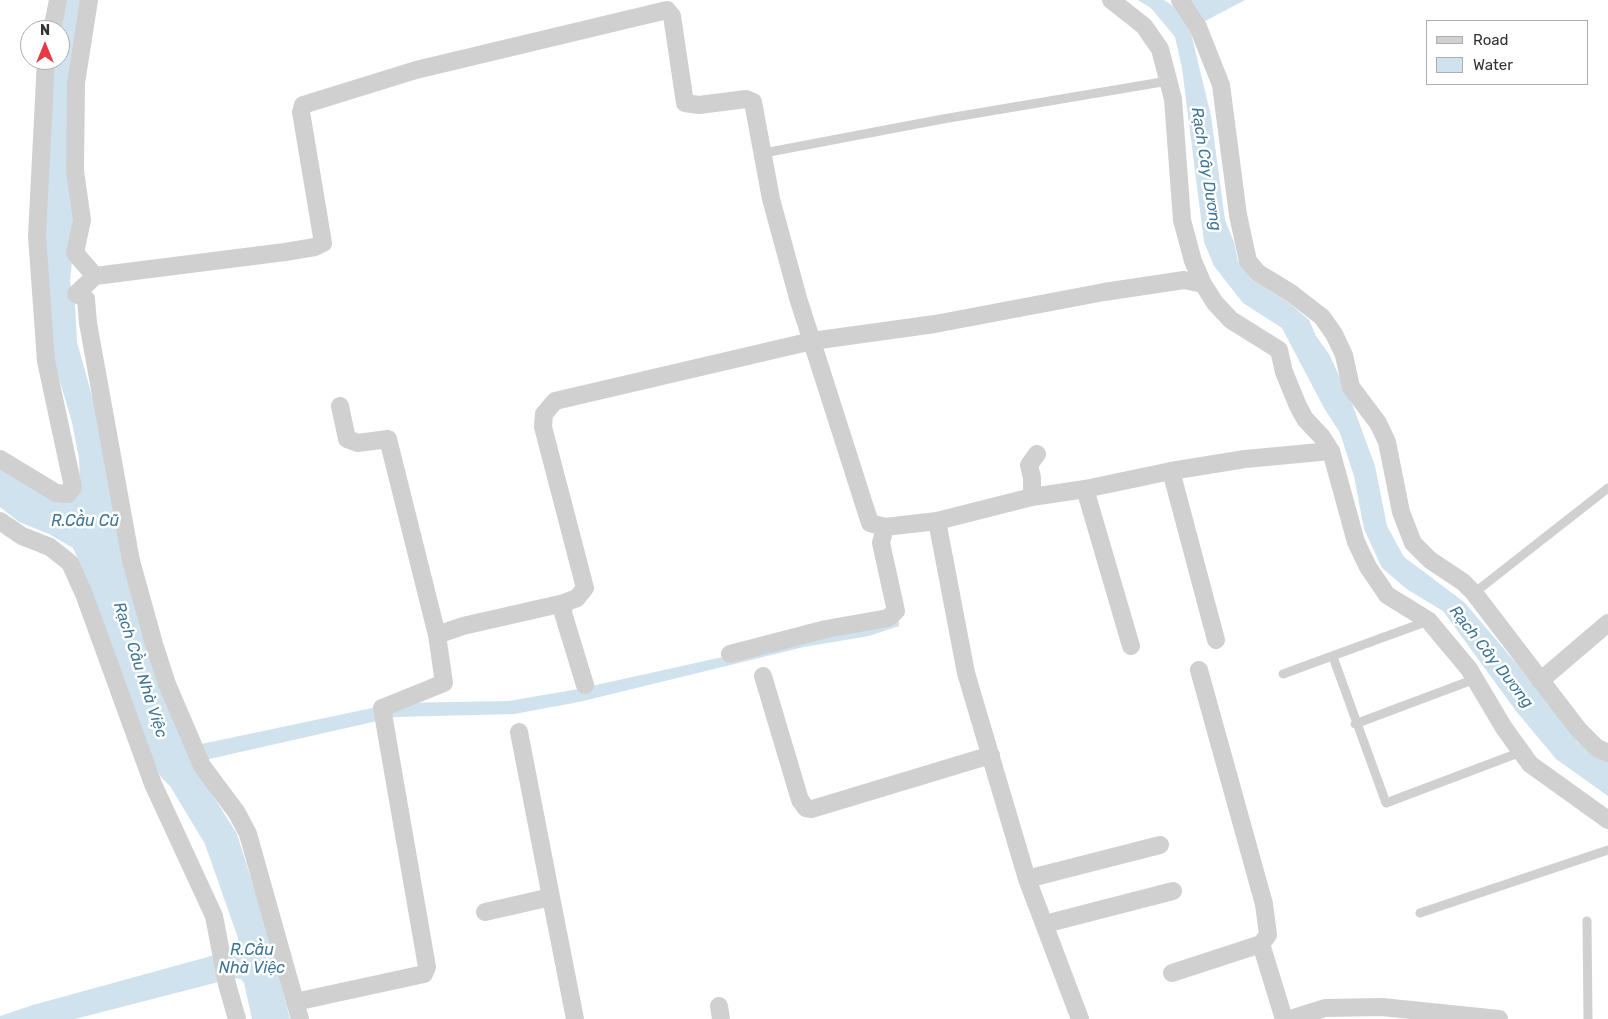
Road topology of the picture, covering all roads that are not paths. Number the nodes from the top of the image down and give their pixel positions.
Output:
1 (58, 0) edge
2 (90, 0) edge
3 (1111, 0) edge
4 (1180, 0) edge
5 (54, 20) edge
6 (45, 70) edge
7 (1168, 81) junction
8 (764, 153) junction
9 (95, 276) junction
10 (1203, 284) junction
11 (812, 341) junction
12 (340, 406) dead end
13 (1331, 451) junction
14 (1037, 454) dead end
15 (0, 459) edge
16 (1171, 472) junction
17 (1608, 488) edge
18 (1085, 489) junction
19 (1032, 497) junction
20 (0, 521) edge
21 (937, 521) junction
22 (885, 527) junction
23 (1474, 593) junction
24 (564, 603) junction
25 (1429, 621) junction
26 (1608, 623) edge
27 (437, 635) junction
28 (1216, 640) dead end
29 (1131, 646) dead end
30 (730, 654) dead end
31 (1333, 657) junction
32 (1200, 670) dead end
33 (1283, 674) dead end
34 (762, 676) dead end
35 (1475, 679) junction
36 (1540, 681) junction
37 (585, 685) dead end
38 (1355, 724) junction
39 (519, 732) dead end
40 (1604, 746) edge
41 (1521, 752) junction
42 (990, 755) junction
43 (1608, 820) edge
44 (1160, 845) dead end
45 (1608, 850) edge
46 (1028, 879) junction
47 (1173, 891) dead end
48 (551, 897) junction
49 (485, 912) dead end
50 (1420, 913) dead end
51 (1587, 921) dead end
52 (1045, 924) junction
53 (1261, 944) junction
54 (1172, 974) dead end
55 (295, 1002) junction
56 (1336, 1013) edge
57 (237, 1019) edge
58 (300, 1019) edge
59 (575, 1019) edge
60 (1080, 1019) edge
61 (1284, 1019) edge
62 (1290, 1019) edge
63 (1499, 1019) edge
64 (1588, 1019) edge

1 - 5 street
2 - 9 street
3 - 7 street
4 - 23 street
6 - 15 street
7 - 8 lane
7 - 10 street
8 - 9 street
8 - 11 street
9 - 55 street
10 - 11 street
10 - 13 street
11 - 22 street
11 - 24 street
12 - 27 street
13 - 16 street
13 - 25 street
14 - 19 street
16 - 18 street
16 - 28 street
17 - 23 lane
18 - 19 street
18 - 29 street
19 - 21 street
20 - 57 street
21 - 22 street
21 - 42 street
22 - 30 street
23 - 36 street
24 - 27 street
24 - 37 street
25 - 31 lane
25 - 35 street
26 - 36 street
27 - 55 street
31 - 33 lane
31 - 38 lane
32 - 53 street
34 - 42 street
35 - 38 lane
35 - 41 street
36 - 40 street
38 - 41 lane
39 - 48 street
41 - 43 street
42 - 46 street
44 - 46 street
45 - 50 lane
46 - 52 street
47 - 52 street
48 - 49 street
48 - 59 street
51 - 64 lane
52 - 60 street
53 - 54 street
53 - 61 street
55 - 58 street
56 - 62 street
56 - 63 street

